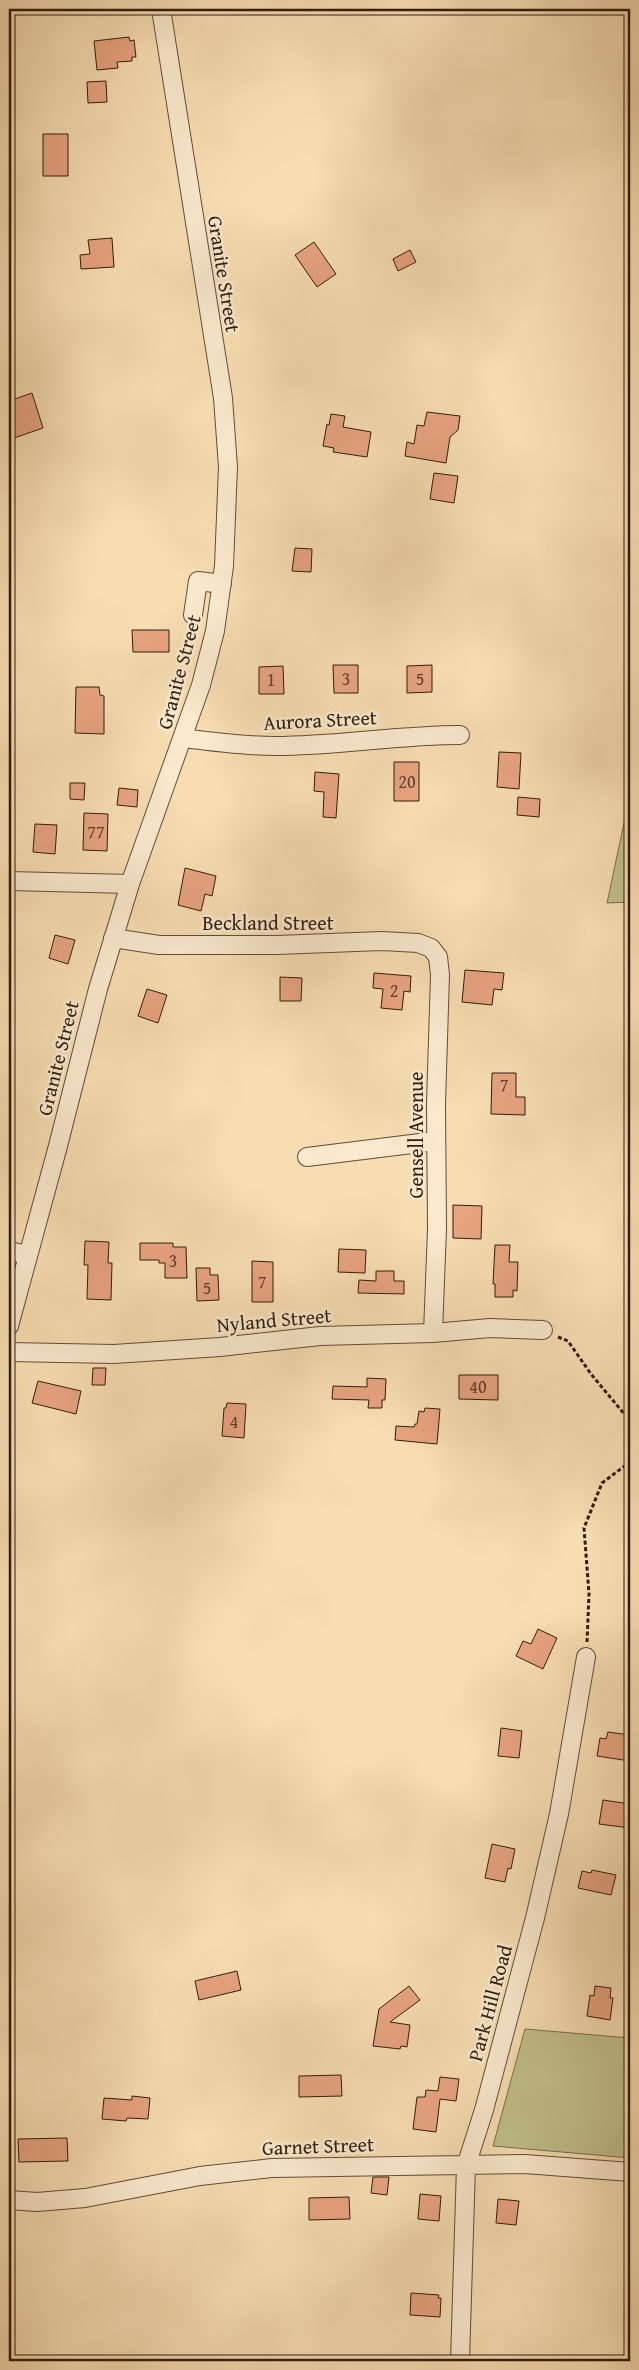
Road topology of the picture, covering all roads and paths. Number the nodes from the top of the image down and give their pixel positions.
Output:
1 (161, 9) edge
2 (222, 584) junction
3 (193, 616) dead end
4 (460, 735) dead end
5 (183, 738) junction
6 (9, 881) edge
7 (130, 884) junction
8 (113, 938) junction
9 (424, 946) joint
10 (436, 1141) junction
11 (307, 1157) dead end
12 (9, 1251) edge
13 (28, 1255) junction
14 (9, 1326) edge
15 (543, 1330) joint
16 (433, 1333) junction
17 (9, 1352) edge
18 (630, 1421) edge
19 (630, 1462) edge
20 (586, 1657) joint
21 (466, 2166) junction
22 (630, 2172) edge
23 (9, 2200) edge
24 (460, 2361) edge

1 - 2 street, Granite Street
2 - 3 street
2 - 5 street, Granite Street
4 - 5 street, Aurora Street
5 - 7 street, Granite Street
6 - 7 street
7 - 8 street, Granite Street
8 - 9 street, Beckland Street
8 - 13 street, Granite Street
9 - 10 street, Gensell Avenue
10 - 11 street
10 - 16 street, Gensell Avenue
12 - 13 street
13 - 14 street, Granite Street
15 - 16 street, Nyland Street
15 - 18 path
16 - 17 street, Nyland Street
19 - 20 path
20 - 21 street, Park Hill Road
21 - 22 street, Garnet Street
21 - 23 street, Garnet Street
21 - 24 street, Park Hill Road

